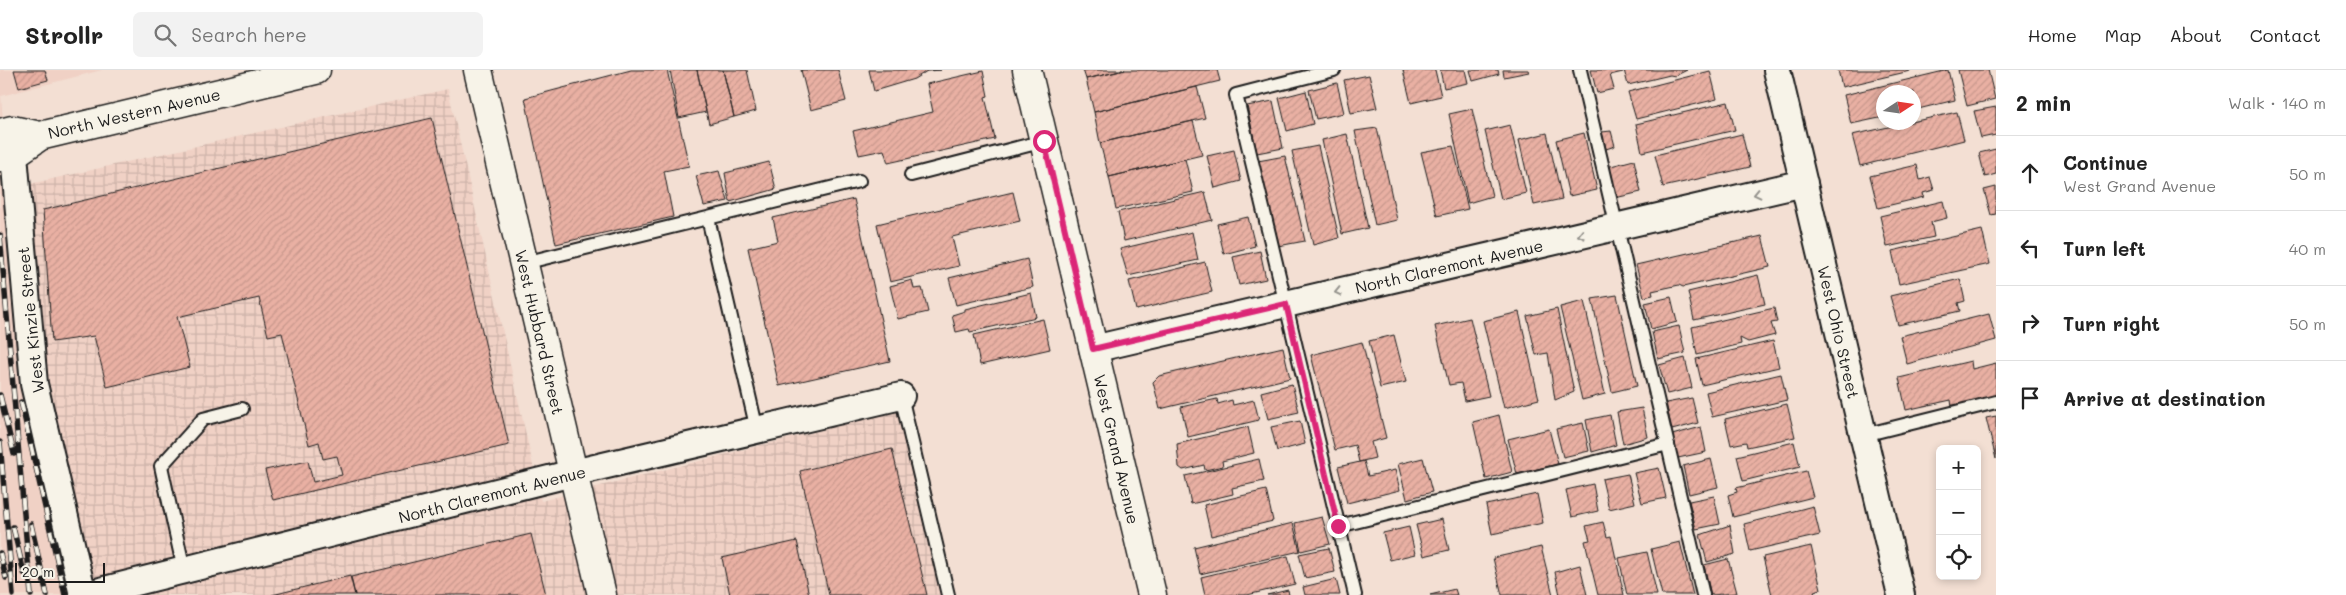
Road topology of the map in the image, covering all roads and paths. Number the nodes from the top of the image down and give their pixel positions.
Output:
1 (316, 70) edge
2 (478, 70) edge
3 (1027, 70) edge
4 (1334, 70) edge
5 (1580, 70) edge
6 (1777, 70) edge
7 (1044, 141) junction
8 (7, 143) edge
9 (912, 175) dead end
10 (859, 181) dead end
11 (1804, 183) junction
12 (708, 218) junction
13 (1617, 227) junction
14 (524, 263) junction
15 (1286, 304) junction
16 (1093, 349) junction
17 (901, 396) joint
18 (1996, 402) edge
19 (242, 409) dead end
20 (758, 430) junction
21 (1864, 434) junction
22 (1668, 444) junction
23 (573, 473) junction
24 (1338, 526) junction
25 (184, 570) junction
26 (83, 595) edge
27 (602, 595) edge
28 (948, 595) edge
29 (1152, 595) edge
30 (1355, 595) edge
31 (1703, 595) edge
32 (1901, 595) edge

1 - 8 main road, North Western Avenue
2 - 14 main road, West Hubbard Street
3 - 7 main road, West Grand Avenue
4 - 15 lane
5 - 13 lane
6 - 11 street, West Ohio Street
7 - 9 lane
7 - 16 main road, West Grand Avenue
8 - 26 street, West Kinzie Street
10 - 12 lane
11 -> 13 street, North Claremont Avenue
11 - 21 street, West Ohio Street
12 - 14 lane
12 - 20 lane
13 -> 15 street, North Claremont Avenue
13 - 22 lane
14 - 23 main road, West Hubbard Street
15 - 16 street, North Claremont Avenue
15 - 24 lane
16 - 29 main road, West Grand Avenue
17 - 20 street, North Claremont Avenue
17 - 28 lane
18 - 21 lane
19 - 25 lane
20 - 23 street, North Claremont Avenue
21 - 32 street, West Ohio Street
22 - 24 lane
22 - 31 lane
23 - 25 street, North Claremont Avenue
23 - 27 main road, West Hubbard Street
24 - 30 lane
25 - 26 street, North Claremont Avenue

